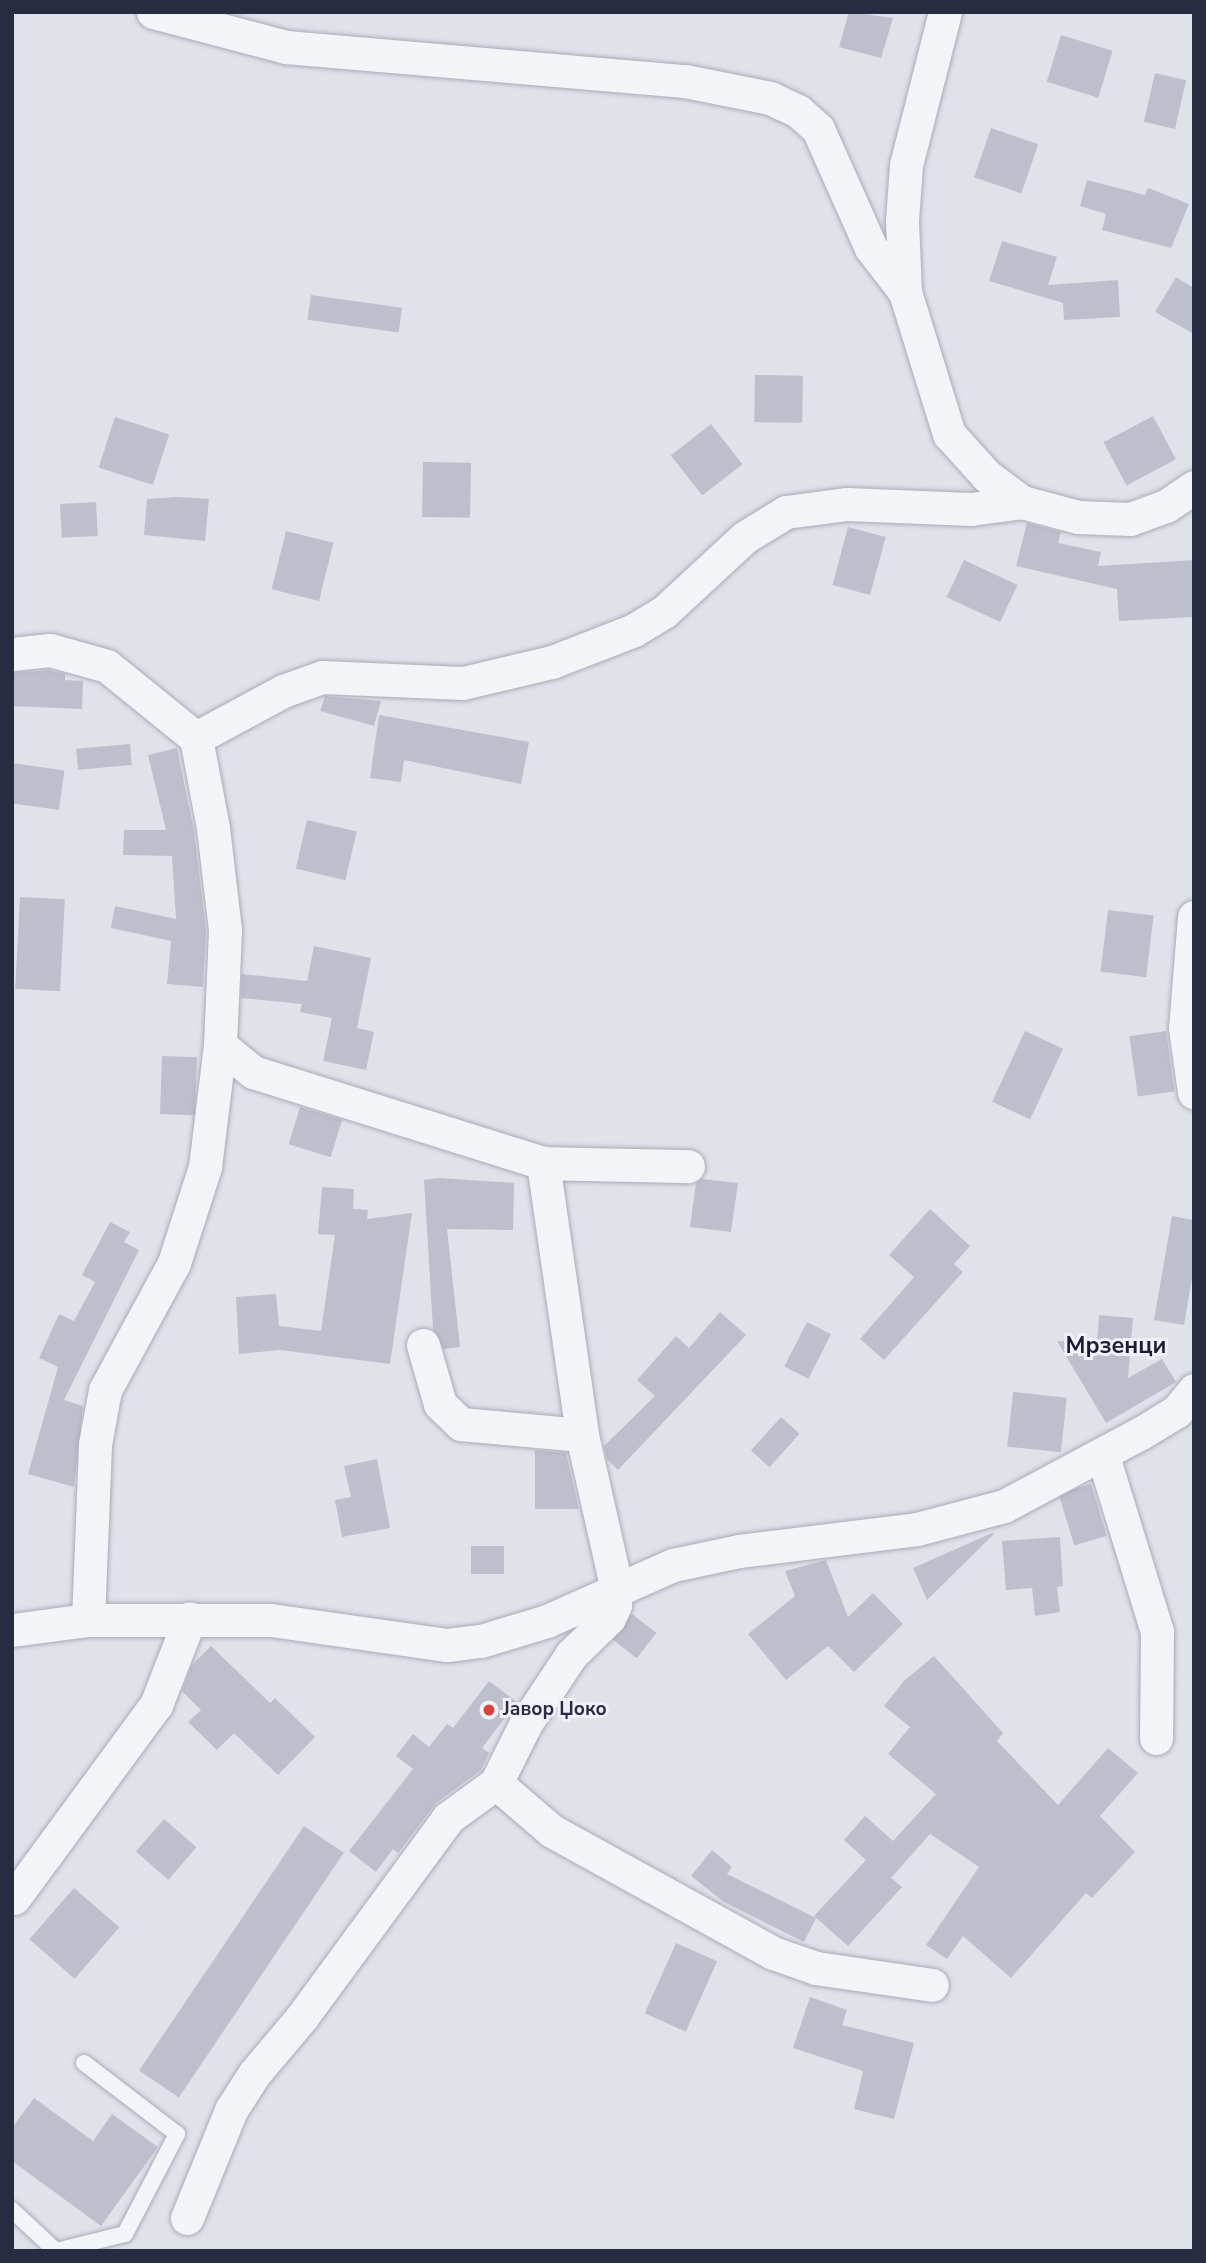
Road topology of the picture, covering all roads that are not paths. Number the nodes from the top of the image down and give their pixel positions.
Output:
1 (153, 12) edge
2 (945, 12) edge
3 (905, 292) junction
4 (1194, 487) edge
5 (1022, 502) junction
6 (12, 654) edge
7 (196, 738) junction
8 (1194, 917) edge
9 (220, 1045) junction
10 (1194, 1092) edge
11 (543, 1163) junction
12 (688, 1166) dead end
13 (423, 1345) dead end
14 (1194, 1390) edge
15 (582, 1435) junction
16 (1103, 1456) junction
17 (616, 1586) junction
18 (190, 1618) junction
19 (88, 1620) junction
20 (12, 1630) edge
21 (1156, 1738) dead end
22 (496, 1783) junction
23 (14, 1898) dead end
24 (932, 1985) dead end
25 (84, 2063) dead end
26 (12, 2210) edge
27 (187, 2218) dead end
28 (56, 2251) edge

1 - 3 street
2 - 3 street
3 - 5 street
4 - 5 street
5 - 7 street
6 - 7 street
7 - 9 street
8 - 10 street
9 - 11 street
9 - 19 street
11 - 12 street
11 - 15 street
13 - 15 street
14 - 16 street
15 - 17 street
16 - 17 street
16 - 21 street
17 - 18 street
17 - 22 street
18 - 19 street
18 - 23 street
19 - 20 street
22 - 24 street
22 - 27 street
25 - 28 lane
26 - 28 lane

